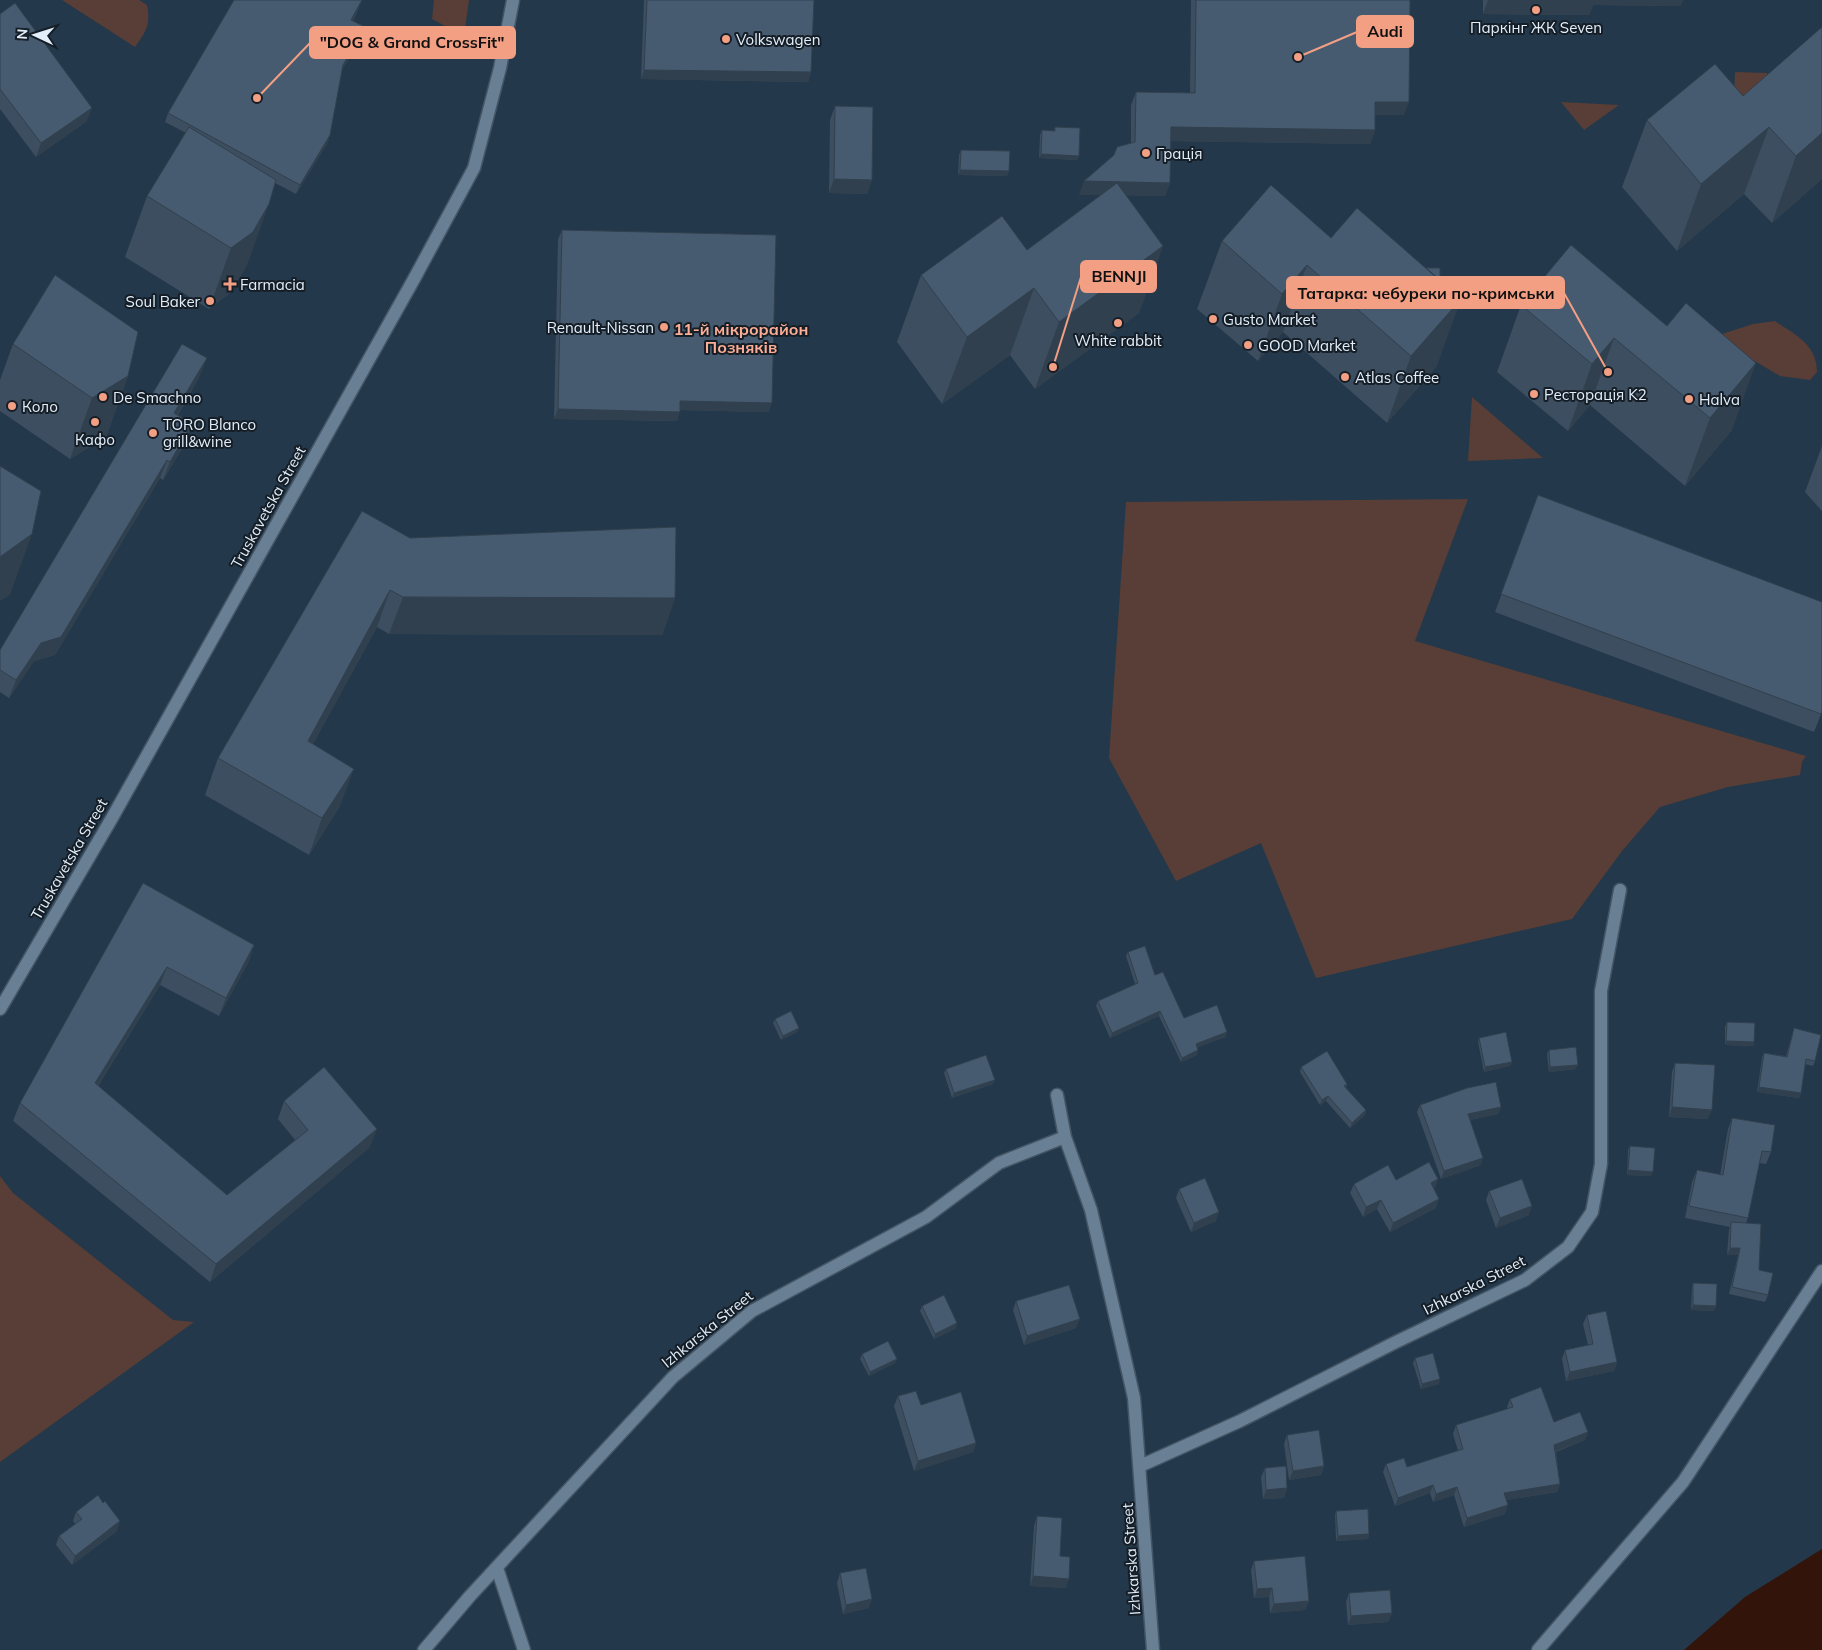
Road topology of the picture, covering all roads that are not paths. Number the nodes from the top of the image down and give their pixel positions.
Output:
1 (514, 0) edge
2 (1620, 890) dead end
3 (0, 1009) edge
4 (1057, 1095) dead end
5 (1065, 1137) junction
6 (1822, 1271) edge
7 (1140, 1466) junction
8 (497, 1568) junction
9 (424, 1650) edge
10 (524, 1650) edge
11 (1153, 1650) edge
12 (1538, 1650) edge

1 - 3 street, Truskavetska Street
2 - 7 street, Izhkarska Street
4 - 5 street, Izhkarska Street
5 - 7 street, Izhkarska Street
5 - 8 street, Izhkarska Street
6 - 12 street
7 - 11 street, Izhkarska Street
8 - 9 street, Izhkarska Street
8 - 10 street

